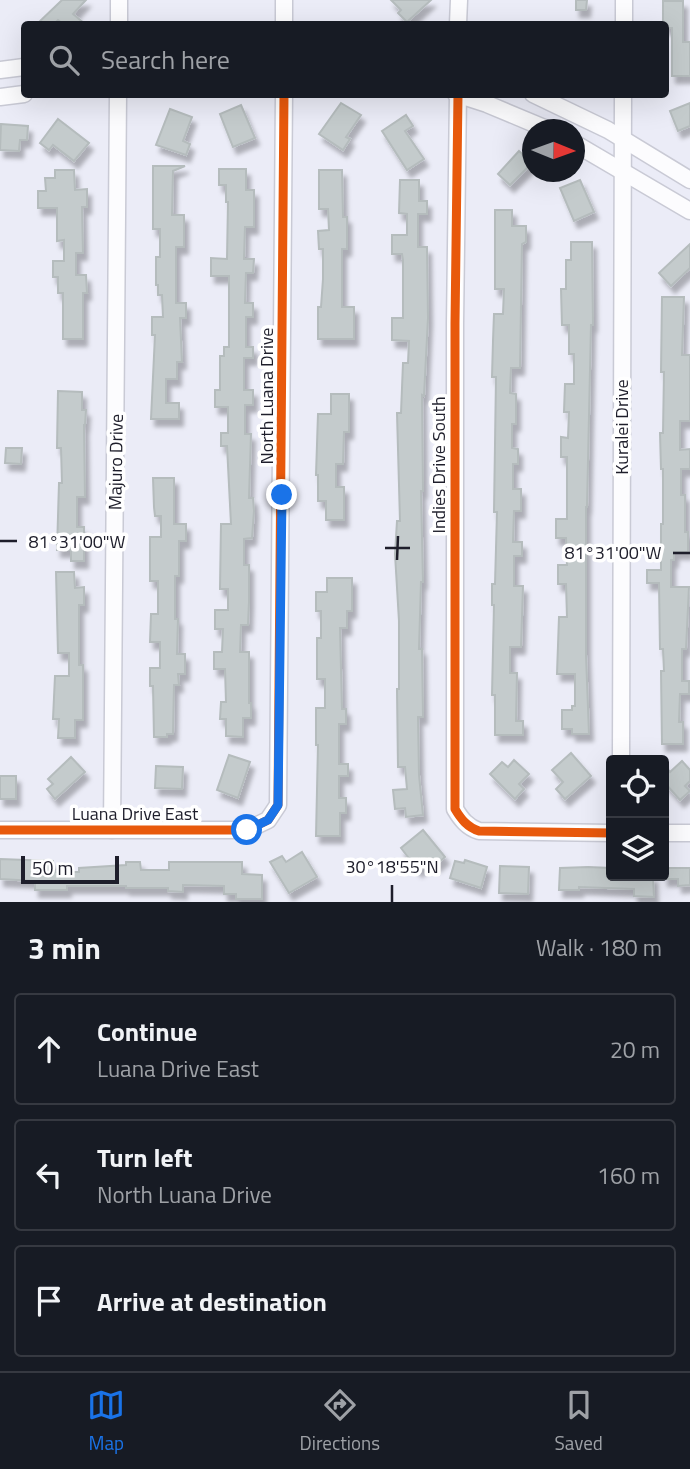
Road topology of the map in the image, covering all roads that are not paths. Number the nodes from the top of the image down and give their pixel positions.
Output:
1 (119, 0) edge
2 (284, 0) edge
3 (458, 0) edge
4 (624, 0) edge
5 (119, 21) edge
6 (284, 21) edge
7 (458, 21) edge
8 (624, 21) edge
9 (21, 68) edge
10 (0, 71) edge
11 (21, 94) edge
12 (0, 97) edge
13 (118, 98) edge
14 (284, 98) edge
15 (457, 98) edge
16 (467, 98) edge
17 (542, 98) edge
18 (624, 98) edge
19 (523, 119) edge
20 (623, 140) junction
21 (585, 149) edge
22 (624, 171) junction
23 (690, 180) edge
24 (690, 211) edge
25 (621, 755) edge
26 (268, 820) joint
27 (0, 830) edge
28 (112, 830) junction
29 (606, 833) edge
30 (669, 833) edge
31 (690, 833) edge

1 - 5 street
2 - 6 street
3 - 7 street
4 - 8 street
9 - 10 street
11 - 12 street
13 - 28 street, Majuro Drive
14 - 26 street, North Luana Drive
15 - 29 street, Indies Drive South
16 - 19 street
17 - 20 street
18 - 20 street, Kuralei Drive
20 - 22 street, Kuralei Drive
20 - 23 street
21 - 22 street
22 - 24 street
22 - 25 street, Kuralei Drive
26 - 28 street, Luana Drive East
27 - 28 street, Luana Drive East
30 - 31 street

